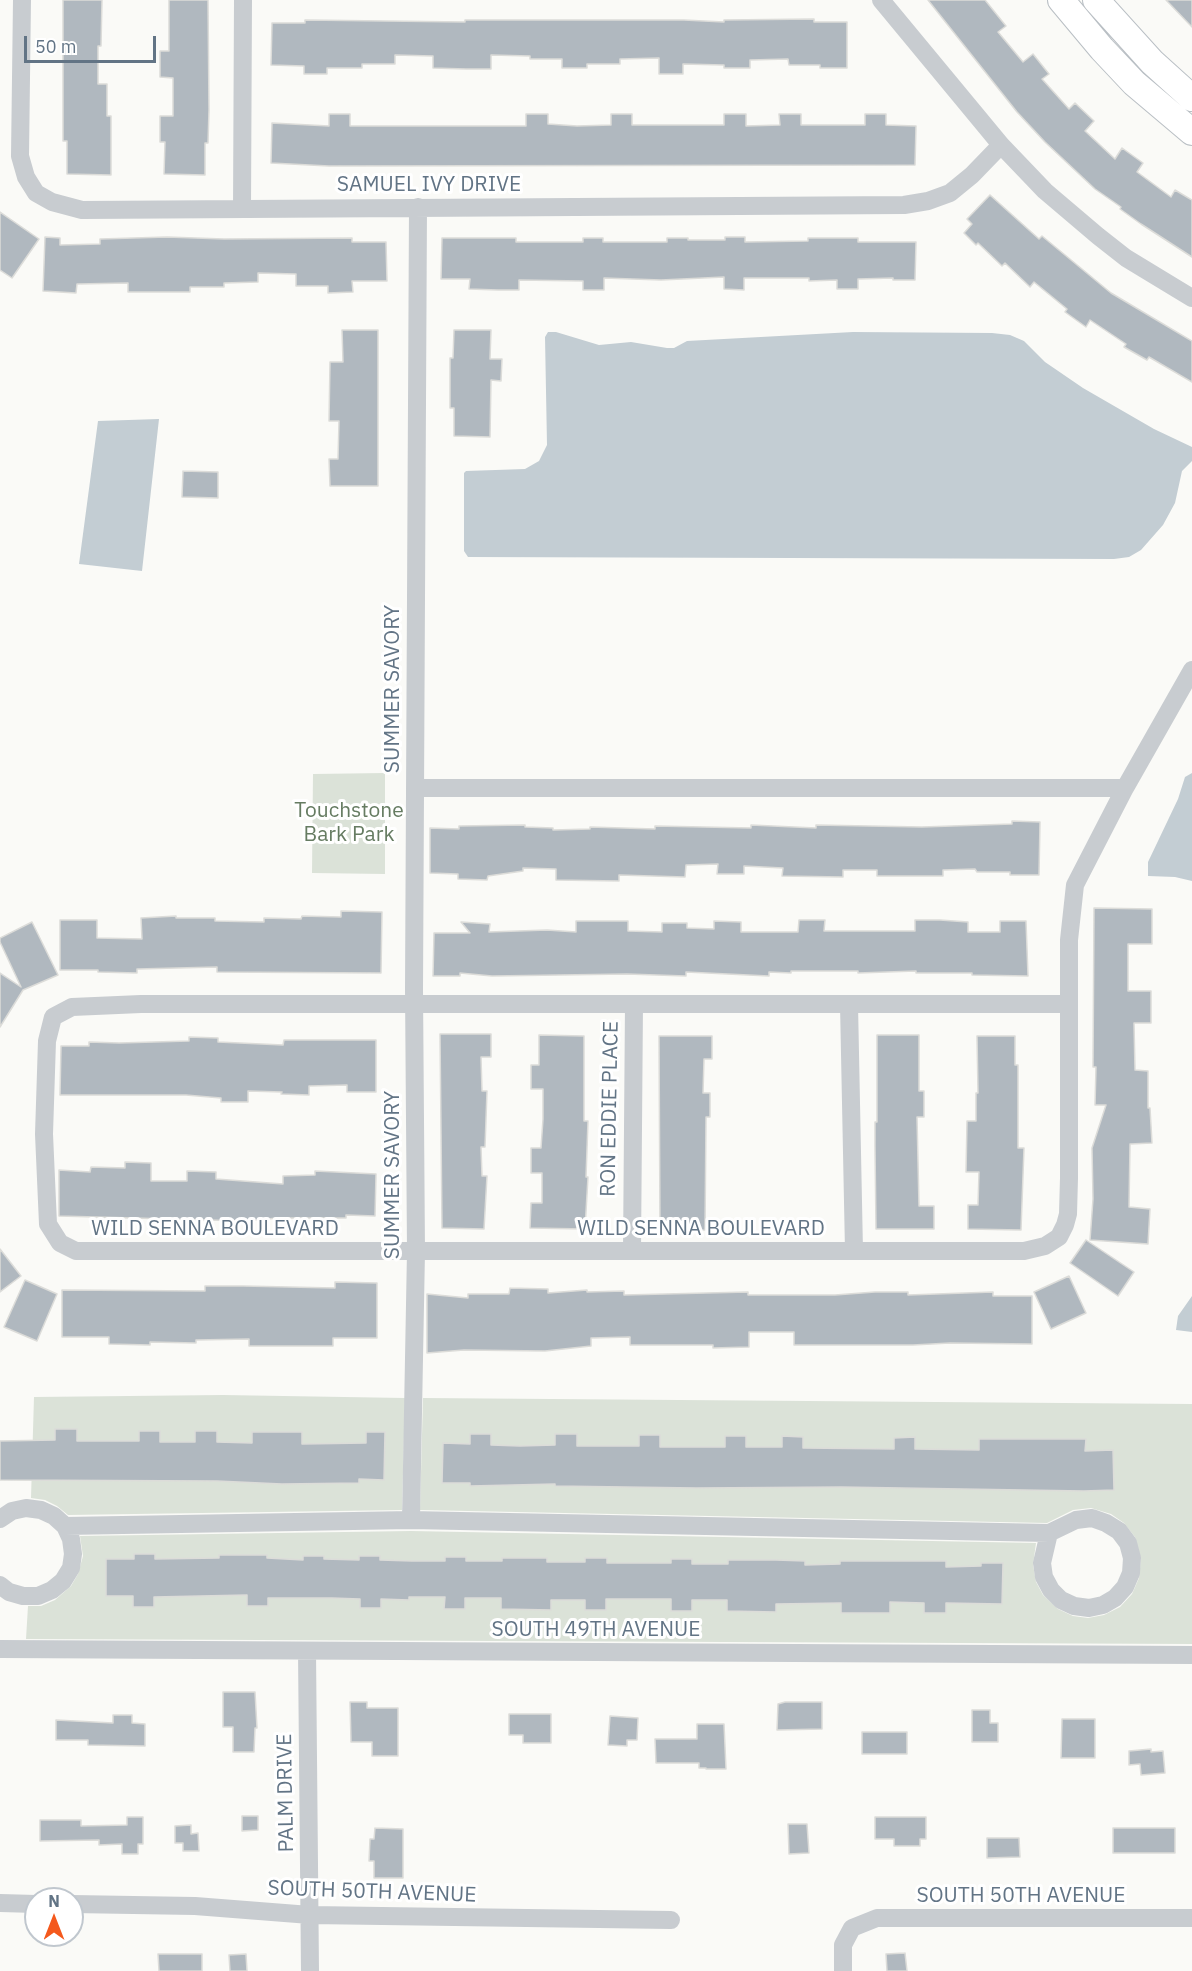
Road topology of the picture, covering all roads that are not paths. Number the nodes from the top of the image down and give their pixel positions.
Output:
1 (22, 0) edge
2 (243, 0) edge
3 (881, 0) edge
4 (1061, 0) edge
5 (1096, 0) edge
6 (1192, 98) edge
7 (1192, 132) edge
8 (1001, 145) junction
9 (418, 207) junction
10 (242, 209) junction
11 (1192, 298) edge
12 (1192, 670) edge
13 (415, 788) junction
14 (1125, 788) junction
15 (414, 1004) junction
16 (634, 1004) junction
17 (849, 1004) junction
18 (1069, 1004) junction
19 (416, 1251) junction
20 (632, 1251) junction
21 (854, 1251) junction
22 (0, 1519) edge
23 (411, 1520) junction
24 (64, 1526) junction
25 (1049, 1533) junction
26 (0, 1586) edge
27 (0, 1649) edge
28 (307, 1651) junction
29 (1192, 1655) edge
30 (0, 1903) edge
31 (24, 1904) edge
32 (84, 1904) edge
33 (310, 1915) junction
34 (1192, 1918) edge
35 (672, 1920) dead end
36 (310, 1971) edge
37 (843, 1971) edge

1 - 10 street, SAMUEL IVY DRIVE
2 - 10 street
3 - 8 street
4 - 7 street
5 - 6 street
8 - 9 street, SAMUEL IVY DRIVE
8 - 11 street
9 - 10 street, SAMUEL IVY DRIVE
9 - 13 street, SUMMER SAVORY
12 - 14 street, WILD SENNA BOULEVARD
13 - 14 street
13 - 15 street, SUMMER SAVORY
14 - 18 street, WILD SENNA BOULEVARD
15 - 16 street, WILD SENNA BOULEVARD
15 - 19 street, SUMMER SAVORY
15 - 19 street, WILD SENNA BOULEVARD
16 - 17 street, WILD SENNA BOULEVARD
16 - 20 street, RON EDDIE PLACE
17 - 18 street, WILD SENNA BOULEVARD
17 - 21 street
18 - 21 street, WILD SENNA BOULEVARD
19 - 20 street, WILD SENNA BOULEVARD
19 - 23 street, SUMMER SAVORY
20 - 21 street, WILD SENNA BOULEVARD
22 - 24 street
23 - 24 street
23 - 25 street
24 - 26 street
25 - 25 street
27 - 28 street, SOUTH 49TH AVENUE
28 - 29 street, SOUTH 49TH AVENUE
28 - 33 street, PALM DRIVE
30 - 31 street
32 - 33 street, SOUTH 50TH AVENUE
33 - 35 street, SOUTH 50TH AVENUE
33 - 36 street, PALM DRIVE
34 - 37 street, SOUTH 50TH AVENUE

